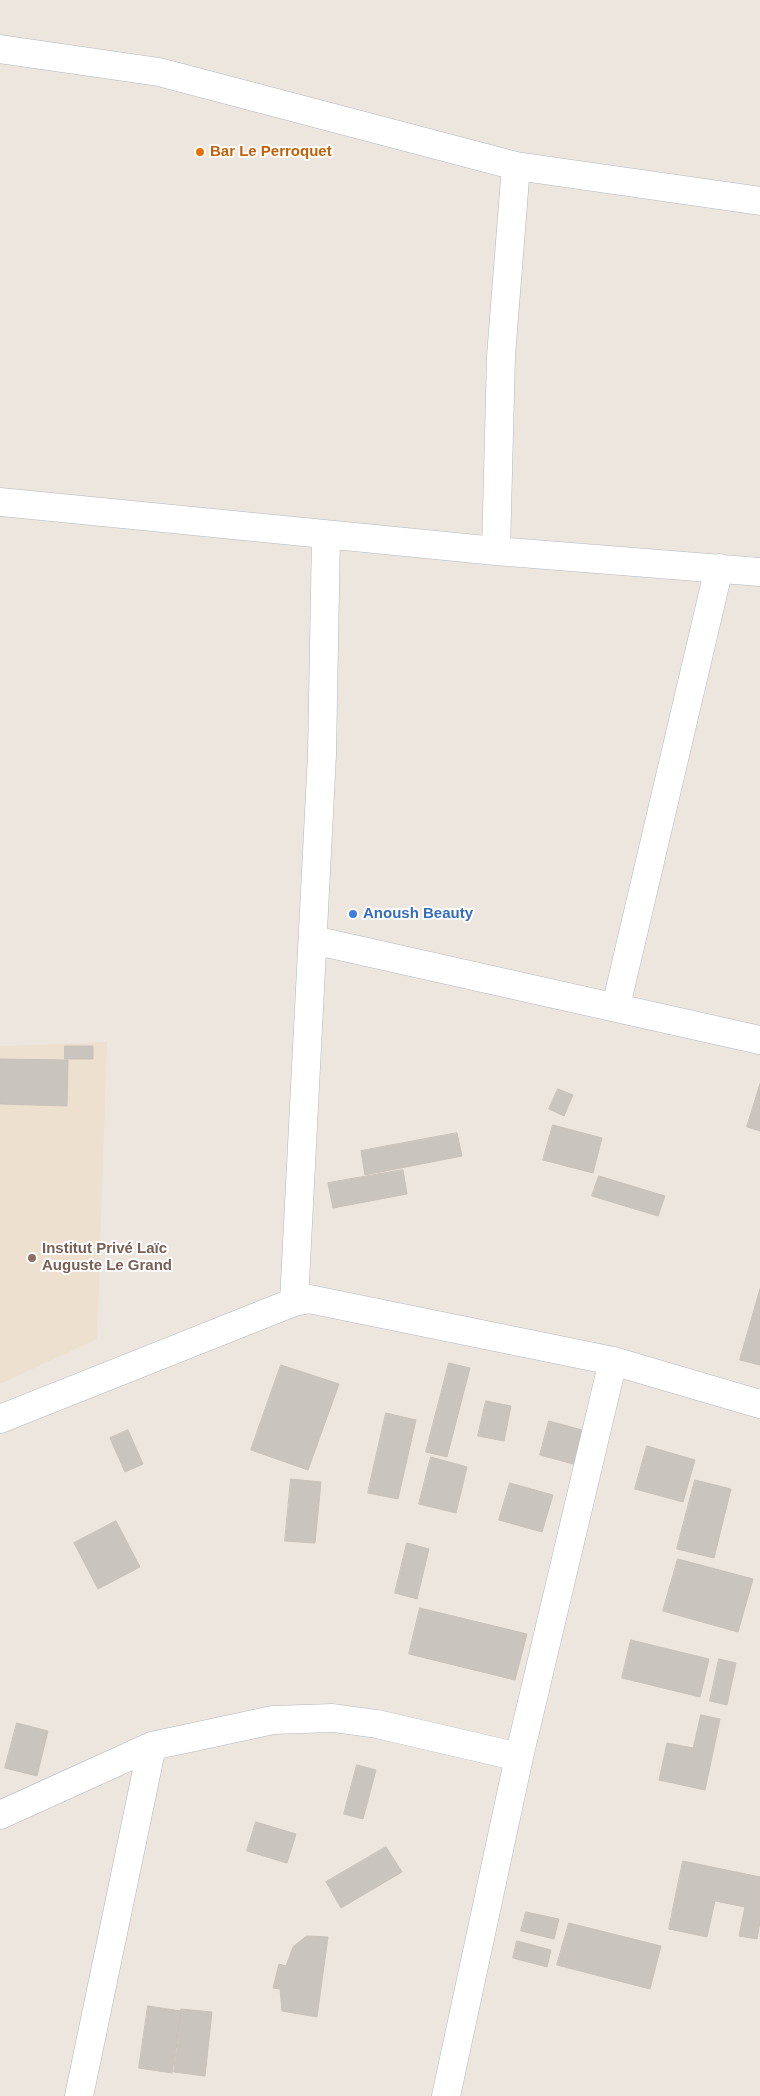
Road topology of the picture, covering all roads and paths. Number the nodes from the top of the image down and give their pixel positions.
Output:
1 (0, 49) edge
2 (516, 166) junction
3 (760, 201) edge
4 (0, 502) edge
5 (326, 536) junction
6 (496, 551) junction
7 (719, 568) junction
8 (760, 572) edge
9 (313, 940) junction
10 (616, 1006) junction
11 (760, 1040) edge
12 (294, 1302) junction
13 (613, 1361) junction
14 (760, 1404) edge
15 (0, 1419) edge
16 (152, 1746) junction
17 (519, 1757) junction
18 (0, 1815) edge
19 (79, 2096) edge
20 (446, 2096) edge

1 - 2 street
2 - 3 street
2 - 6 street
4 - 5 street
5 - 6 street
5 - 9 street
6 - 7 street
7 - 8 street
7 - 10 street
9 - 10 street
9 - 12 street
10 - 11 street
12 - 13 street
12 - 15 street
13 - 14 street
13 - 17 street
16 - 17 street
16 - 18 street
16 - 19 street
17 - 20 street

